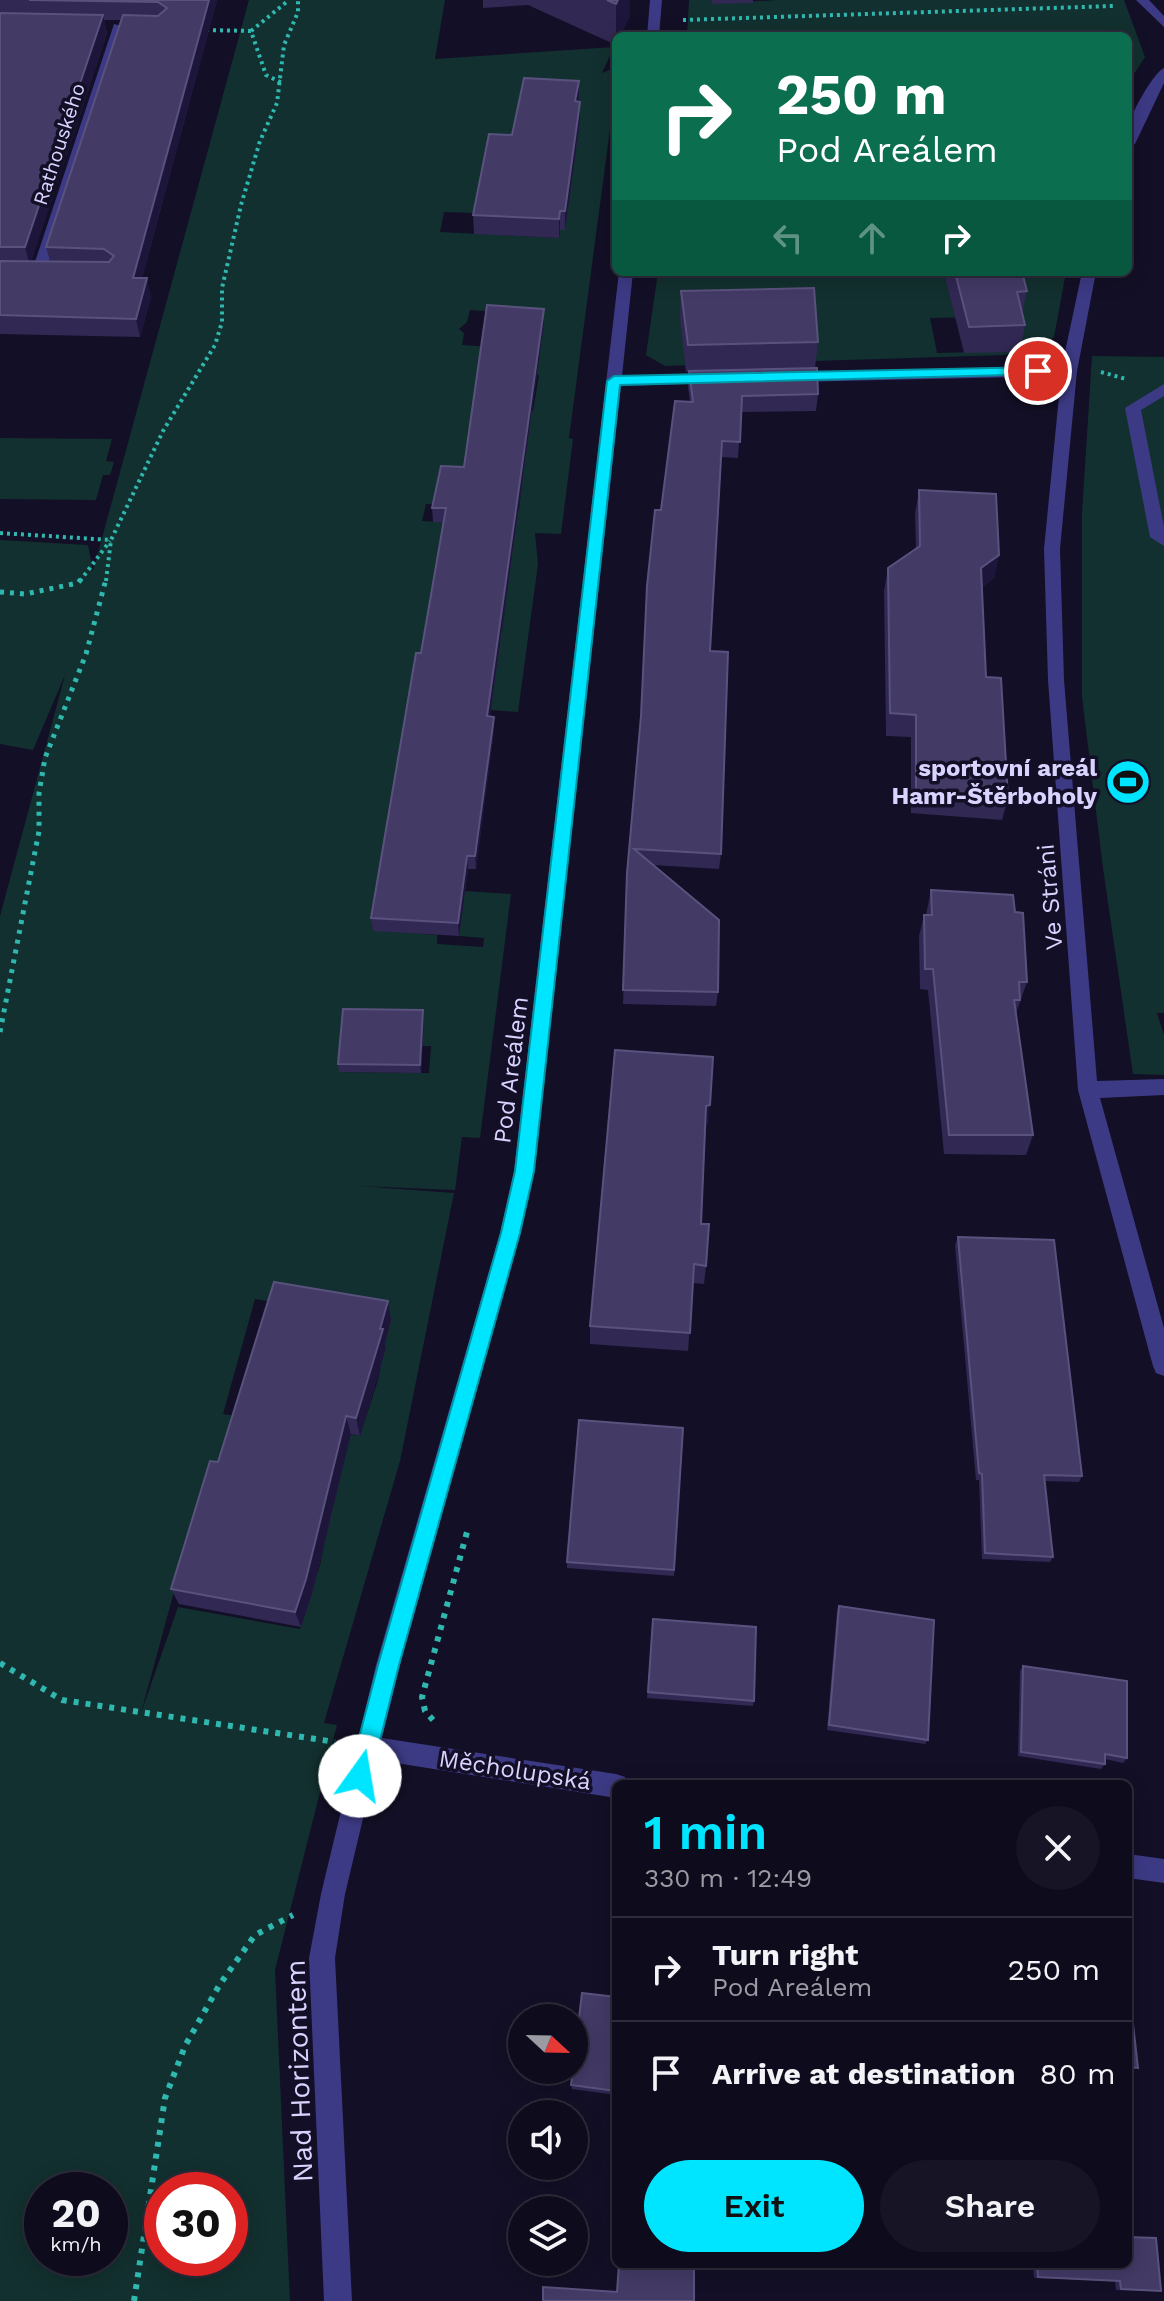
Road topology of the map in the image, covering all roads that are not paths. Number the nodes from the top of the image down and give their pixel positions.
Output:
1 (656, 0) edge
2 (1142, 2) edge
3 (1164, 23) edge
4 (118, 27) edge
5 (653, 32) edge
6 (1164, 72) edge
7 (1132, 134) edge
8 (38, 274) edge
9 (626, 276) edge
10 (1088, 276) edge
11 (1069, 371) junction
12 (771, 377) edge
13 (724, 378) edge
14 (614, 381) junction
15 (1164, 389) edge
16 (1164, 541) edge
17 (1164, 1087) edge
18 (1088, 1090) junction
19 (1164, 1366) edge
20 (367, 1747) junction
21 (612, 1785) edge
22 (1132, 1867) edge
23 (1164, 1871) edge
24 (338, 2301) edge

1 - 5 street
2 - 3 street
4 - 8 street, Rathouského
6 - 7 street
9 - 14 street, Pod Areálem
10 - 11 street, Ve Stráni
11 - 12 street
11 - 18 street, Ve Stráni
13 - 14 street
14 - 20 street, Pod Areálem
15 - 16 street
17 - 18 street
18 - 19 street, Ve Stráni
20 - 21 street, Měcholupská
20 - 24 street, Nad Horizontem
22 - 23 street

